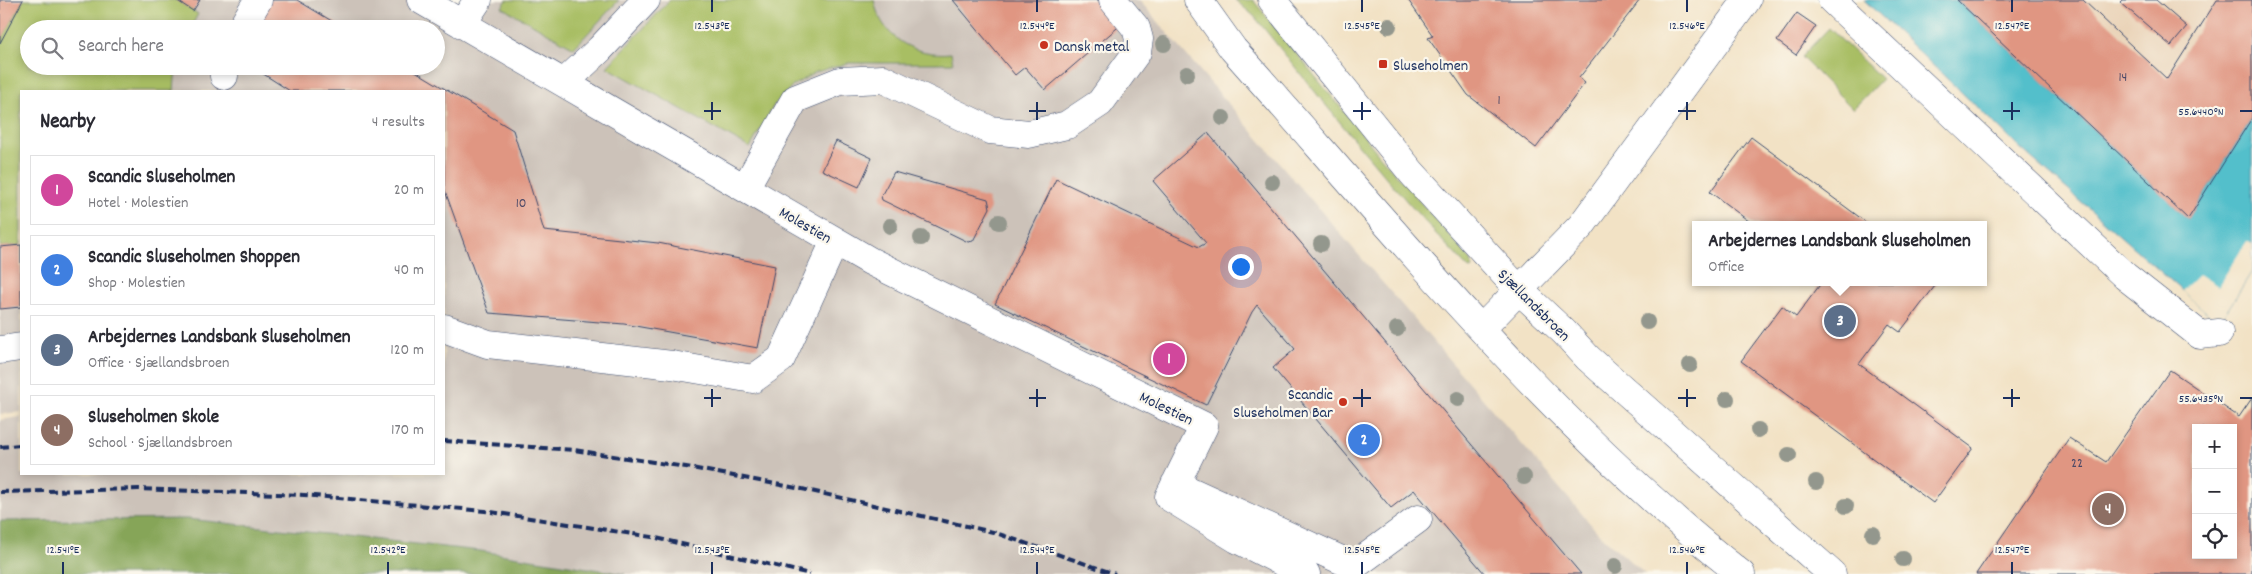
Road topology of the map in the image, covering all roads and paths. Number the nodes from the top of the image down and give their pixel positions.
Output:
1 (258, 0) edge
2 (421, 0) edge
3 (478, 0) edge
4 (646, 0) edge
5 (1113, 0) edge
6 (1198, 0) edge
7 (1272, 0) edge
8 (1747, 0) edge
9 (1832, 0) edge
10 (246, 20) edge
11 (462, 24) junction
12 (564, 83) junction
13 (745, 188) junction
14 (835, 241) junction
15 (1519, 290) junction
16 (445, 328) edge
17 (1482, 328) junction
18 (2219, 333) dead end
19 (20, 347) edge
20 (0, 350) edge
21 (1175, 484) junction
22 (1418, 519) dead end
23 (1306, 574) edge
24 (1741, 574) edge
25 (1832, 574) edge

1 - 10 street
2 - 11 street, Molestien
3 - 11 street
4 - 12 street
5 - 13 street
6 - 17 street
7 - 15 street, Sjællandsbroen
8 - 15 street
9 - 18 street
11 - 12 street, Molestien
12 - 13 street, Molestien
13 - 14 street, Molestien
14 - 16 street
14 - 21 street, Molestien
15 - 17 street
15 - 25 street, Sjællandsbroen
17 - 24 street
19 - 20 street
21 - 22 street
21 - 23 street

